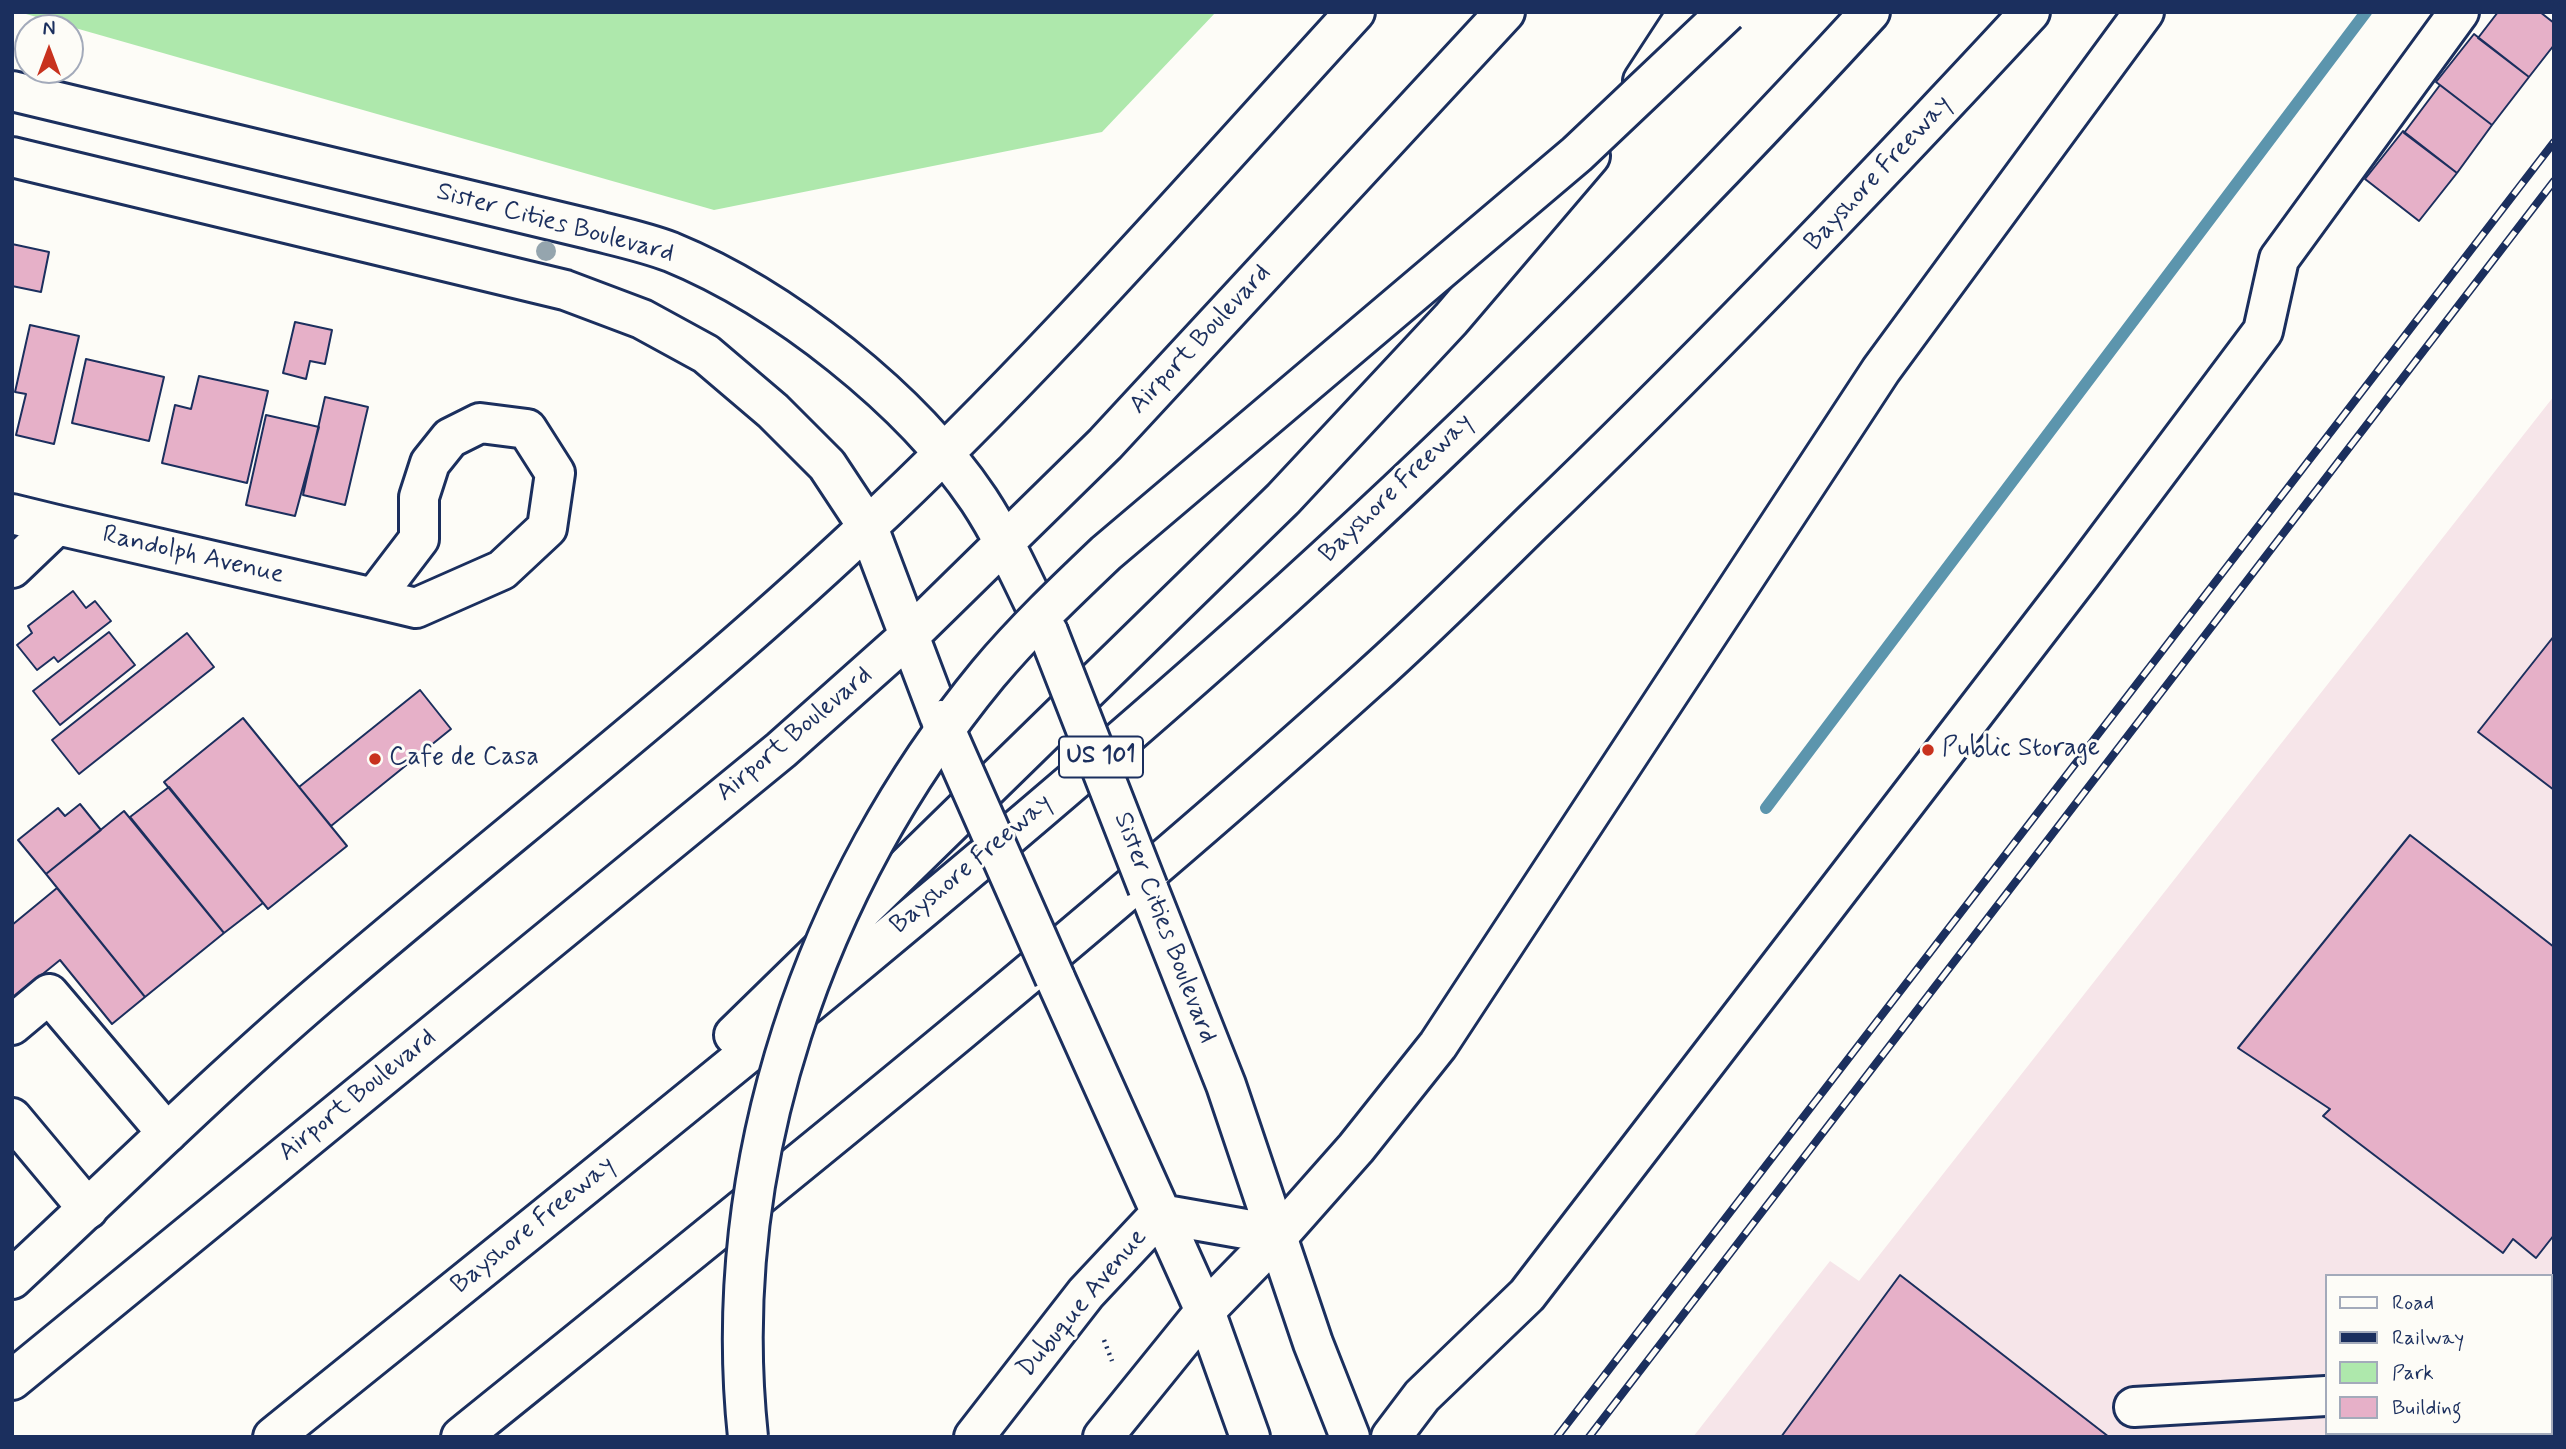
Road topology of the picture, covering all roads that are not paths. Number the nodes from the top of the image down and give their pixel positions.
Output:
1 (1355, 12) edge
2 (1505, 12) edge
3 (1688, 12) edge
4 (1727, 12) edge
5 (1870, 12) edge
6 (2030, 12) edge
7 (2144, 12) edge
8 (2459, 12) edge
9 (12, 91) edge
10 (12, 157) edge
11 (944, 454) junction
12 (12, 514) edge
13 (57, 525) junction
14 (868, 527) junction
15 (1005, 545) junction
16 (12, 568) edge
17 (374, 598) junction
18 (909, 636) junction
19 (12, 1025) edge
20 (12, 1118) edge
21 (167, 1133) junction
22 (559, 1206) junction
23 (88, 1209) junction
24 (1160, 1214) junction
25 (1279, 1235) junction
26 (12, 1279) edge
27 (1205, 1311) junction
28 (12, 1380) edge
29 (2324, 1396) edge
30 (2134, 1407) dead end
31 (273, 1437) edge
32 (461, 1437) edge
33 (748, 1437) edge
34 (974, 1437) edge
35 (1102, 1437) edge
36 (1250, 1437) edge
37 (1350, 1437) edge
38 (1391, 1437) edge

1 - 11 main road
2 - 15 main road, Airport Boulevard
3 - 22 main road
4 - 33 main road, bridge
5 - 22 main road, Bayshore Freeway / US 101
6 - 32 main road, Bayshore Freeway
7 - 25 main road
8 - 38 main road
9 - 11 main road, Sister Cities Boulevard
10 - 14 main road
11 - 14 main road
11 - 15 main road, Sister Cities Boulevard
12 - 13 main road, Randolph Avenue
13 - 16 main road
13 - 17 main road, Randolph Avenue
14 - 18 main road
14 - 21 main road
15 - 18 main road, Airport Boulevard
15 - 25 main road, Sister Cities Boulevard, bridge
17 - 17 main road, Randolph Avenue
18 - 24 main road, bridge
18 - 28 main road, Airport Boulevard
19 - 21 main road
20 - 23 main road
21 - 23 main road
22 - 31 main road, Bayshore Freeway / US 101
23 - 26 main road
24 - 25 main road, Dubuque Avenue
24 - 27 main road
24 - 34 main road, Dubuque Avenue
25 - 27 main road
25 - 37 main road, Sister Cities Boulevard
27 - 35 main road
27 - 36 main road
29 - 30 main road

